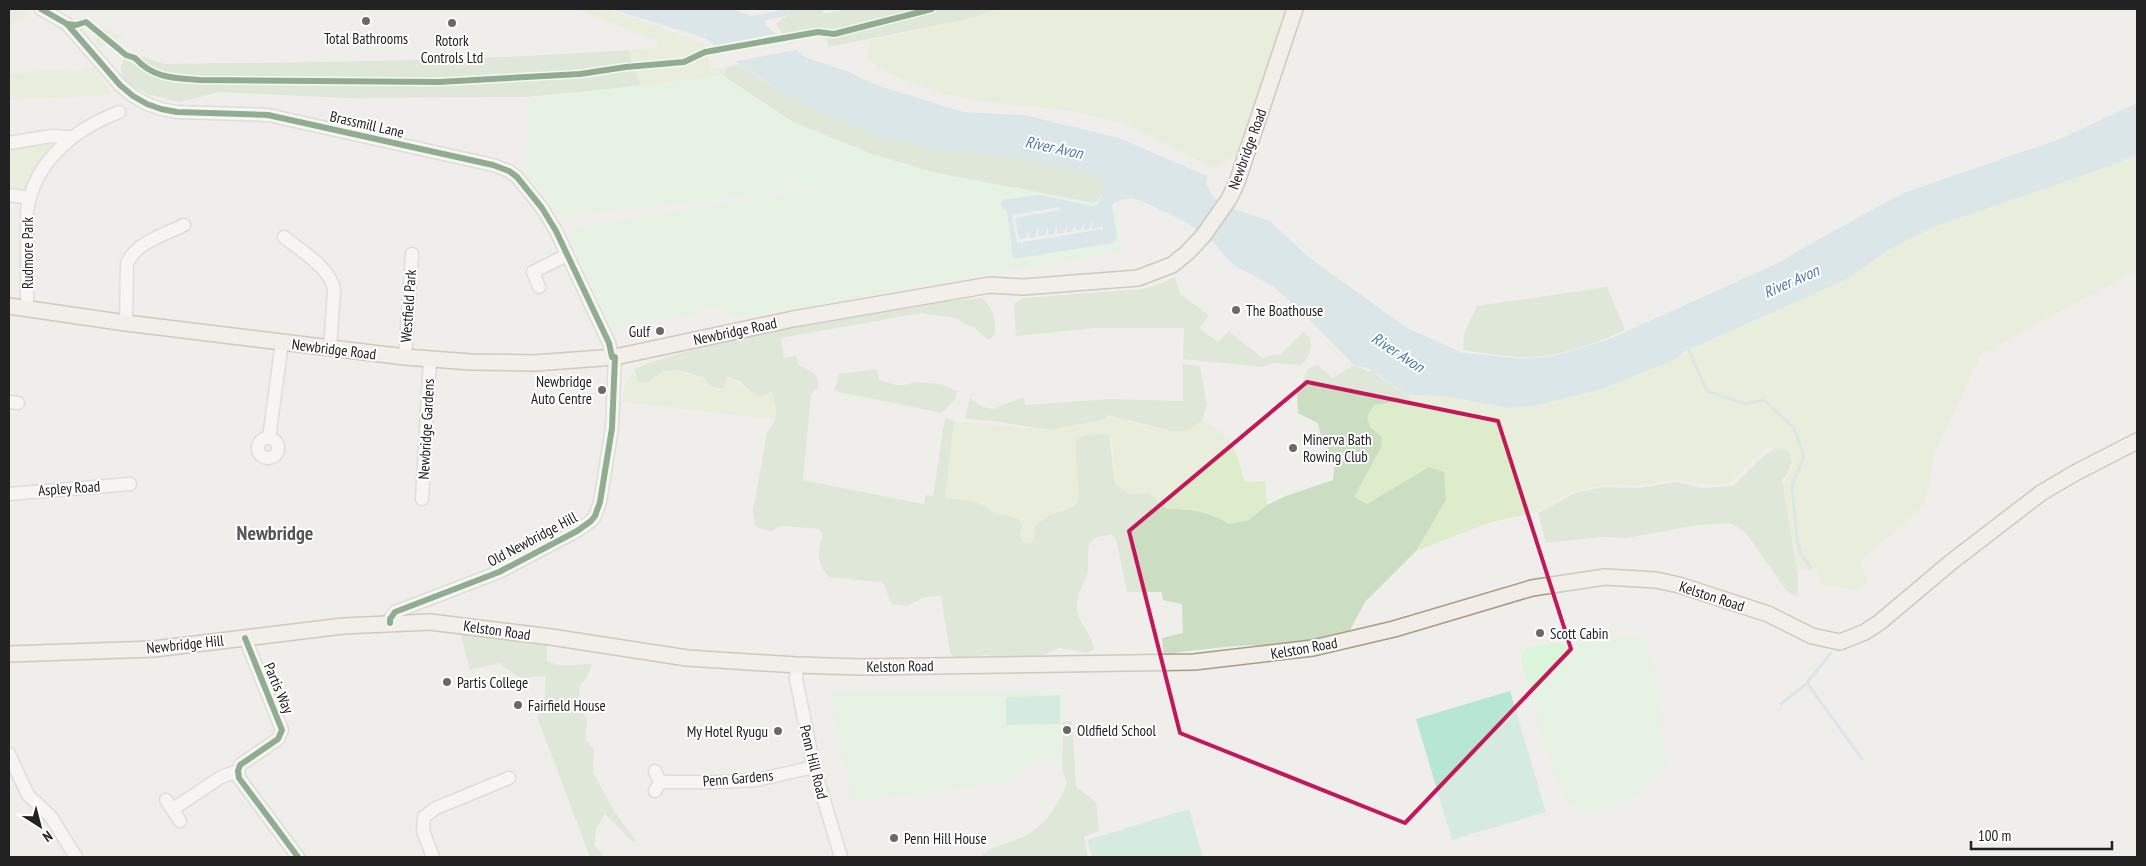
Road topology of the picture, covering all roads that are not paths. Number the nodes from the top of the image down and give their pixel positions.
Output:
1 (42, 9) edge
2 (1295, 9) edge
3 (119, 112) dead end
4 (70, 137) junction
5 (9, 143) edge
6 (9, 195) edge
7 (29, 198) junction
8 (184, 225) dead end
9 (284, 237) dead end
10 (412, 254) dead end
11 (567, 255) junction
12 (539, 287) dead end
13 (9, 306) edge
14 (27, 308) junction
15 (126, 323) junction
16 (282, 342) junction
17 (330, 348) junction
18 (405, 357) junction
19 (614, 357) junction
20 (430, 359) junction
21 (269, 438) dead end
22 (2137, 441) edge
23 (130, 484) dead end
24 (9, 494) edge
25 (422, 499) dead end
26 (390, 623) junction
27 (245, 638) junction
28 (9, 654) edge
29 (797, 665) junction
30 (9, 754) edge
31 (814, 767) junction
32 (238, 771) junction
33 (657, 781) dead end
34 (506, 783) dead end
35 (180, 821) dead end
36 (76, 857) edge
37 (298, 857) edge
38 (433, 857) edge
39 (841, 857) edge

1 - 11 street, Brassmill Lane
2 - 19 main road, Newbridge Road
3 - 4 street, Rudmore Park
4 - 5 street
4 - 7 street, Rudmore Park
6 - 7 street, Rudmore Park
7 - 14 street, Rudmore Park
8 - 15 street
9 - 17 street
10 - 18 street, Westfield Park
11 - 12 street
11 - 19 street, Brassmill Lane
13 - 14 main road, Newbridge Road
14 - 15 main road, Newbridge Road
15 - 16 main road, Newbridge Road
16 - 17 main road, Newbridge Road
16 - 21 street
17 - 18 main road, Newbridge Road
18 - 20 main road, Newbridge Road
19 - 20 main road, Newbridge Road
19 - 26 street, Old Newbridge Hill
20 - 25 street, Newbridge Gardens
22 - 29 main road, Kelston Road
23 - 24 street, Aspley Road
26 - 27 main road, Newbridge Hill
26 - 29 main road, Kelston Road
27 - 28 main road, Newbridge Hill
27 - 32 street, Partis Way
29 - 31 street, Penn Hill Road
30 - 36 street
31 - 33 street, Penn Gardens
31 - 39 street, Penn Hill Road
32 - 35 street, Partis Way
32 - 37 street
34 - 38 street

